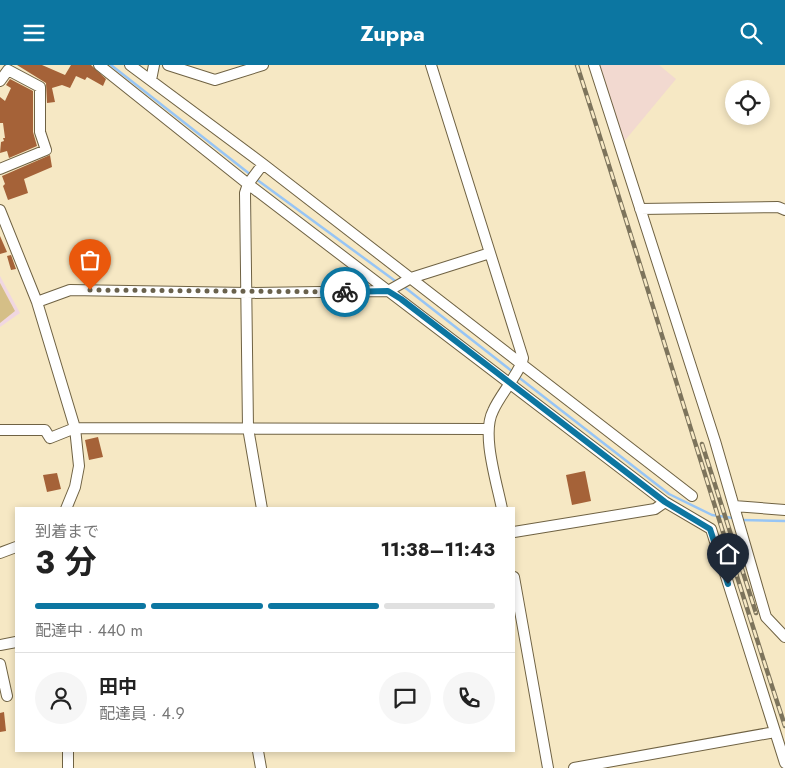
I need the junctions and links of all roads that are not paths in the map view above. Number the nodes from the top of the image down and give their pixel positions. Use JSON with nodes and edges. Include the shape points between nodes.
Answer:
{"nodes":[{"id":1,"x":99,"y":65,"type":"edge"},
{"id":2,"x":130,"y":65,"type":"edge"},
{"id":3,"x":154,"y":65,"type":"edge"},
{"id":4,"x":168,"y":65,"type":"edge"},
{"id":5,"x":263,"y":65,"type":"edge"},
{"id":6,"x":431,"y":65,"type":"edge"},
{"id":7,"x":594,"y":65,"type":"edge"},
{"id":8,"x":4,"y":68,"type":"edge"},
{"id":9,"x":0,"y":81,"type":"edge"},
{"id":10,"x":151,"y":81,"type":"junction"},
{"id":11,"x":263,"y":165,"type":"junction"},
{"id":12,"x":0,"y":169,"type":"edge"},
{"id":13,"x":248,"y":185,"type":"junction"},
{"id":14,"x":640,"y":209,"type":"junction"},
{"id":15,"x":0,"y":210,"type":"edge"},
{"id":16,"x":785,"y":211,"type":"edge"},
{"id":17,"x":490,"y":253,"type":"junction"},
{"id":18,"x":411,"y":278,"type":"junction"},
{"id":19,"x":388,"y":291,"type":"junction"},
{"id":20,"x":247,"y":293,"type":"junction"},
{"id":21,"x":37,"y":302,"type":"junction"},
{"id":22,"x":522,"y":365,"type":"junction"},
{"id":23,"x":508,"y":382,"type":"junction"},
{"id":24,"x":75,"y":428,"type":"junction"},
{"id":25,"x":248,"y":428,"type":"junction"},
{"id":26,"x":488,"y":429,"type":"junction"},
{"id":27,"x":0,"y":430,"type":"edge"},
{"id":28,"x":692,"y":496,"type":"dead end"},
{"id":29,"x":665,"y":502,"type":"junction"},
{"id":30,"x":734,"y":506,"type":"junction"},
{"id":31,"x":67,"y":507,"type":"edge"},
{"id":32,"x":262,"y":507,"type":"edge"},
{"id":33,"x":502,"y":507,"type":"edge"},
{"id":34,"x":785,"y":510,"type":"edge"},
{"id":35,"x":515,"y":532,"type":"edge"},
{"id":36,"x":15,"y":547,"type":"edge"},
{"id":37,"x":0,"y":553,"type":"edge"},
{"id":38,"x":515,"y":583,"type":"edge"},
{"id":39,"x":785,"y":637,"type":"edge"},
{"id":40,"x":15,"y":642,"type":"edge"},
{"id":41,"x":0,"y":645,"type":"edge"},
{"id":42,"x":0,"y":664,"type":"edge"},
{"id":43,"x":8,"y":696,"type":"edge"},
{"id":44,"x":775,"y":732,"type":"junction"},
{"id":45,"x":68,"y":752,"type":"edge"},
{"id":46,"x":258,"y":752,"type":"edge"},
{"id":47,"x":785,"y":763,"type":"edge"},
{"id":48,"x":68,"y":768,"type":"edge"},
{"id":49,"x":261,"y":768,"type":"edge"},
{"id":50,"x":548,"y":768,"type":"edge"},
{"id":51,"x":574,"y":768,"type":"edge"}],
"edges":[{"from":1,"to":13,"type":"street"},
{"from":2,"to":10,"type":"street"},
{"from":3,"to":10,"type":"street"},
{"from":4,"to":5,"type":"street","via":[[215,80]]},
{"from":6,"to":17,"type":"street"},
{"from":7,"to":14,"type":"street"},
{"from":8,"to":9,"type":"street"},
{"from":8,"to":12,"type":"street","via":[[40,87],[40,132],[46,150]]},
{"from":10,"to":11,"type":"street"},
{"from":11,"to":13,"type":"street"},
{"from":11,"to":18,"type":"street"},
{"from":13,"to":19,"type":"street"},
{"from":13,"to":20,"type":"street","via":[[245,193]]},
{"from":14,"to":16,"type":"street","via":[[778,207]]},
{"from":14,"to":30,"type":"street"},
{"from":15,"to":21,"type":"street"},
{"from":17,"to":18,"type":"street"},
{"from":17,"to":22,"type":"street","via":[[523,358]]},
{"from":18,"to":19,"type":"street"},
{"from":18,"to":22,"type":"street"},
{"from":19,"to":20,"type":"street"},
{"from":19,"to":23,"type":"street"},
{"from":20,"to":21,"type":"street","via":[[70,290]]},
{"from":20,"to":25,"type":"street"},
{"from":21,"to":24,"type":"street"},
{"from":22,"to":23,"type":"street"},
{"from":22,"to":28,"type":"street"},
{"from":23,"to":26,"type":"street","via":[[492,412]]},
{"from":23,"to":29,"type":"street"},
{"from":24,"to":25,"type":"street"},
{"from":24,"to":27,"type":"street","via":[[50,438],[45,430]]},
{"from":24,"to":31,"type":"street","via":[[79,466]]},
{"from":25,"to":26,"type":"street","via":[[367,431]]},
{"from":25,"to":32,"type":"street"},
{"from":26,"to":33,"type":"street"},
{"from":29,"to":35,"type":"street","via":[[655,509]]},
{"from":29,"to":44,"type":"street","via":[[710,529]]},
{"from":30,"to":34,"type":"street"},
{"from":30,"to":39,"type":"street","via":[[766,617]]},
{"from":36,"to":37,"type":"street"},
{"from":38,"to":50,"type":"street"},
{"from":40,"to":41,"type":"street"},
{"from":42,"to":43,"type":"street"},
{"from":44,"to":47,"type":"street"},
{"from":44,"to":51,"type":"street"},
{"from":45,"to":48,"type":"street"},
{"from":46,"to":49,"type":"street"}]}
